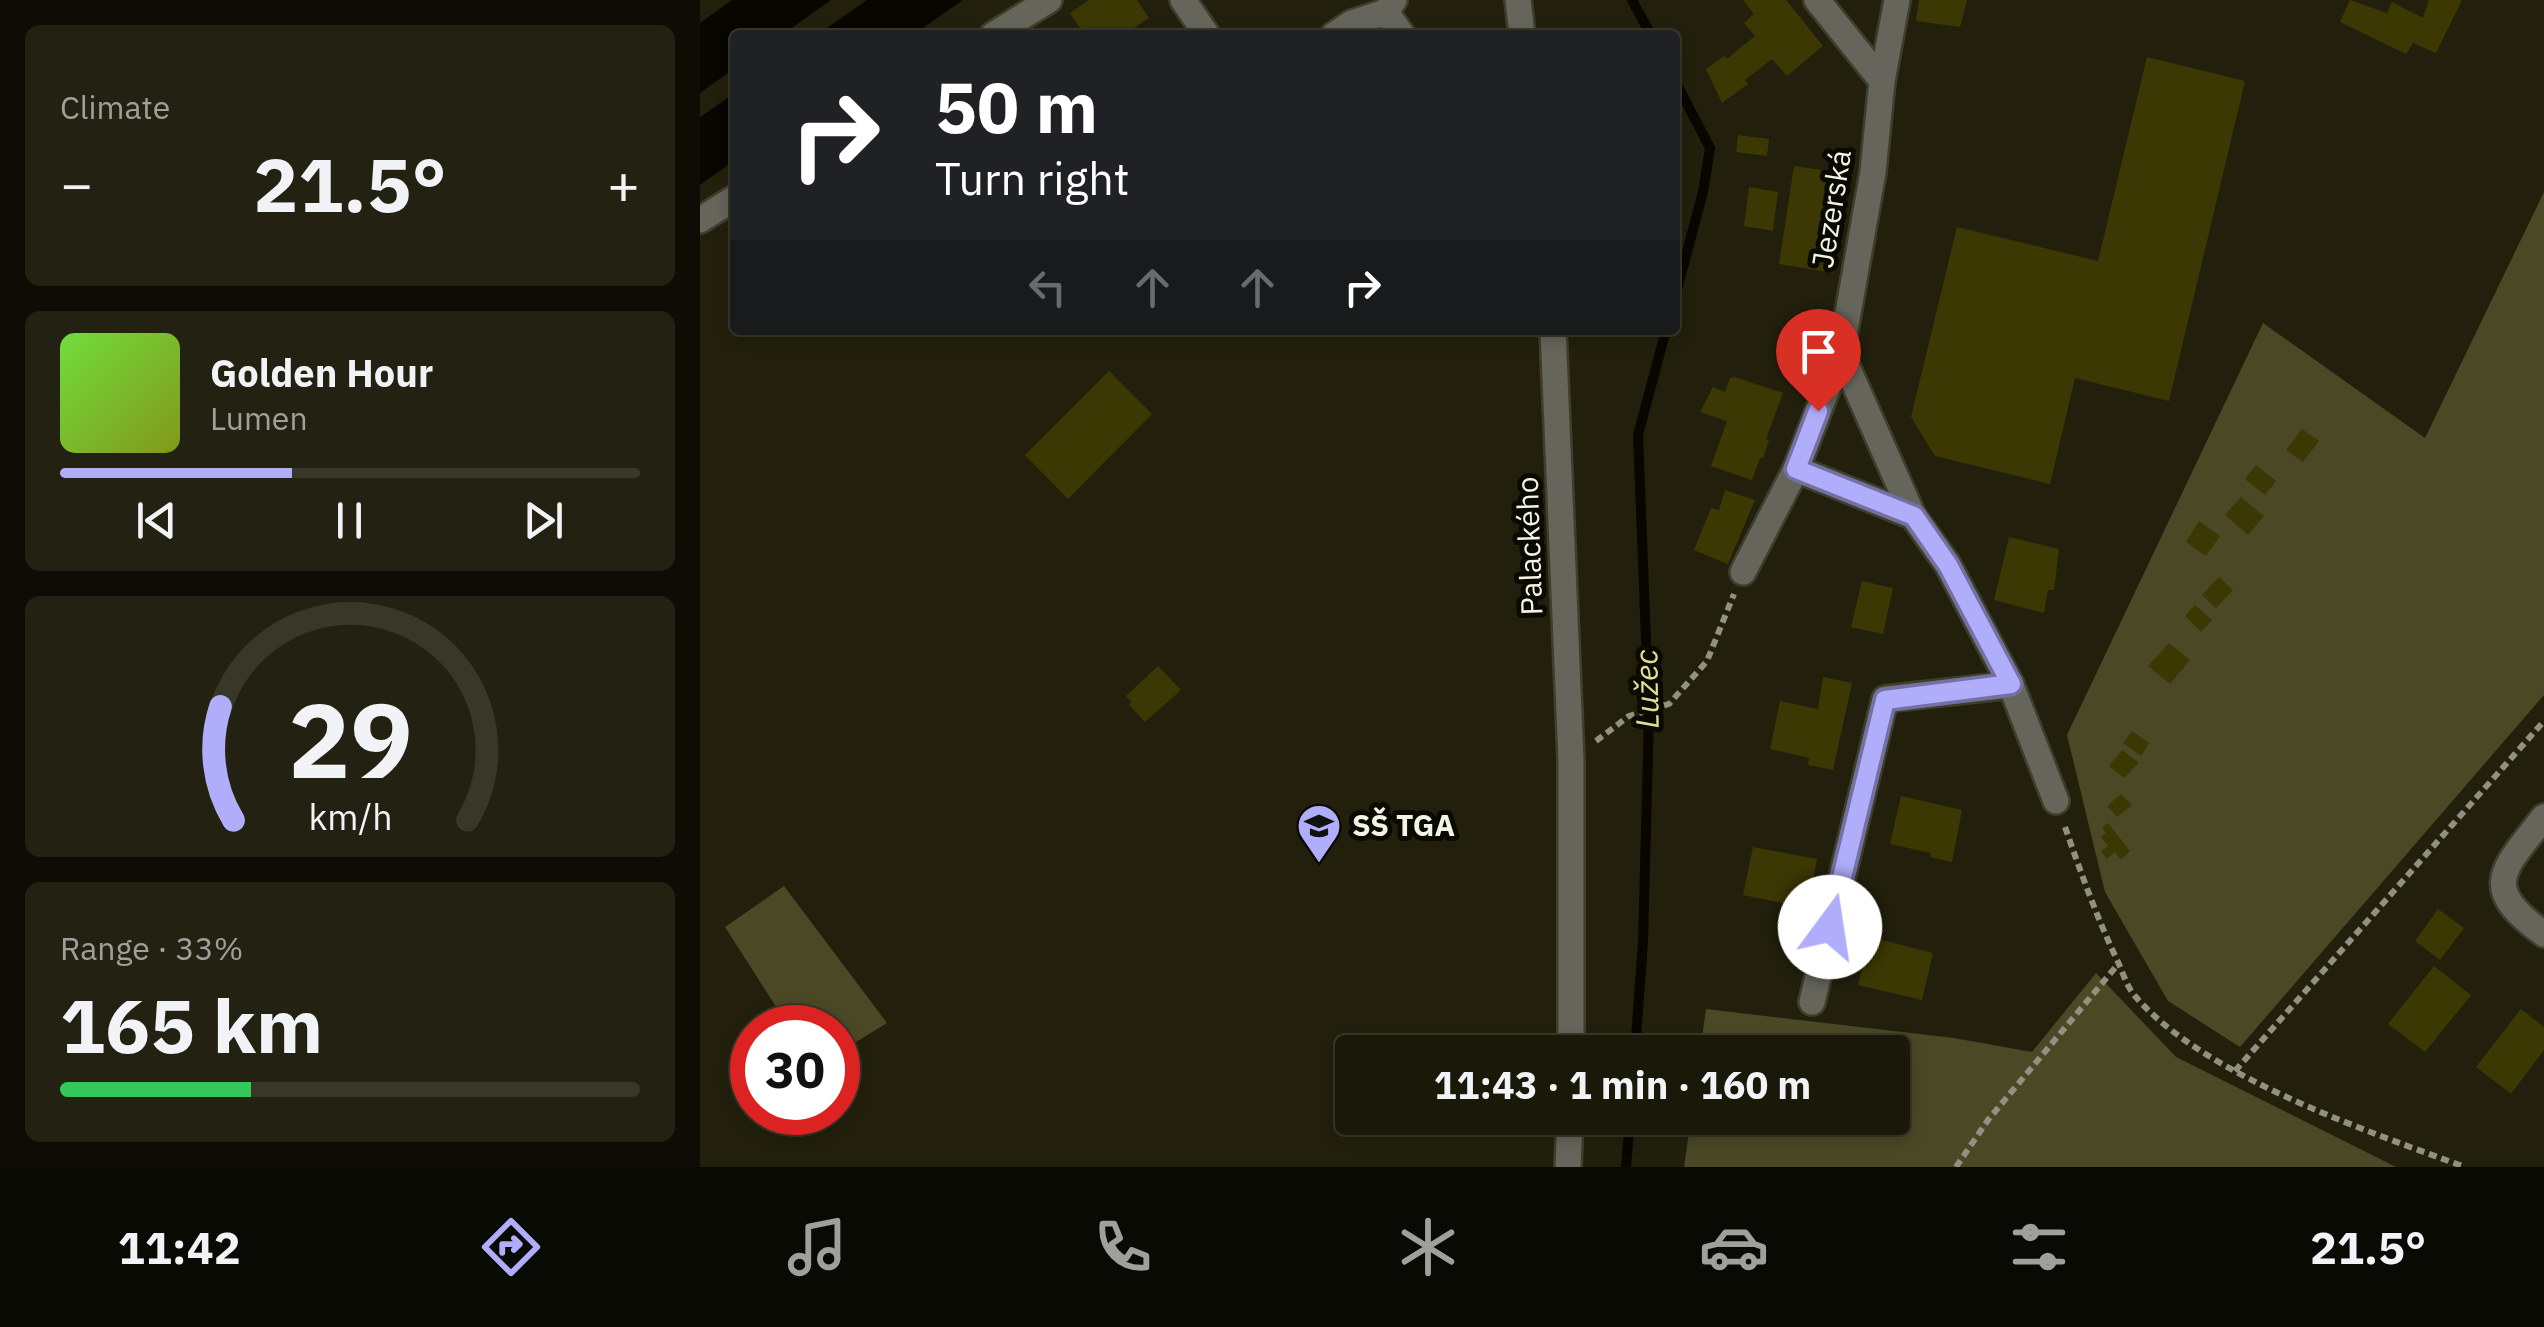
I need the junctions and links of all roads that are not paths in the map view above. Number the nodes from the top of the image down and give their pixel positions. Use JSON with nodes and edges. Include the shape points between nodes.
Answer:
{"nodes":[{"id":1,"x":1049,"y":0,"type":"edge"},
{"id":2,"x":1183,"y":0,"type":"edge"},
{"id":3,"x":1518,"y":0,"type":"edge"},
{"id":4,"x":1817,"y":0,"type":"edge"},
{"id":5,"x":1896,"y":0,"type":"edge"},
{"id":6,"x":1390,"y":6,"type":"edge"},
{"id":7,"x":1001,"y":30,"type":"edge"},
{"id":8,"x":1204,"y":30,"type":"edge"},
{"id":9,"x":1342,"y":30,"type":"edge"},
{"id":10,"x":1400,"y":30,"type":"edge"},
{"id":11,"x":1521,"y":30,"type":"edge"},
{"id":12,"x":1882,"y":80,"type":"junction"},
{"id":13,"x":730,"y":201,"type":"edge"},
{"id":14,"x":700,"y":220,"type":"edge"},
{"id":15,"x":1553,"y":335,"type":"edge"},
{"id":16,"x":1840,"y":353,"type":"junction"},
{"id":17,"x":1796,"y":469,"type":"junction"},
{"id":18,"x":1914,"y":516,"type":"junction"},
{"id":19,"x":1743,"y":572,"type":"road end"},
{"id":20,"x":2011,"y":684,"type":"junction"},
{"id":21,"x":2056,"y":801,"type":"road end"},
{"id":22,"x":2544,"y":817,"type":"edge"},
{"id":23,"x":2544,"y":934,"type":"edge"},
{"id":24,"x":1812,"y":1002,"type":"dead end"},
{"id":25,"x":1571,"y":1035,"type":"edge"},
{"id":26,"x":1569,"y":1135,"type":"edge"},
{"id":27,"x":1568,"y":1167,"type":"edge"}],
"edges":[{"from":1,"to":7,"type":"street"},
{"from":2,"to":8,"type":"street"},
{"from":3,"to":11,"type":"street"},
{"from":4,"to":12,"type":"street"},
{"from":5,"to":12,"type":"street","name":"Jezerská"},
{"from":6,"to":9,"type":"street"},
{"from":6,"to":10,"type":"street"},
{"from":12,"to":16,"type":"street","name":"Jezerská","via":[[1873,172]]},
{"from":13,"to":14,"type":"street"},
{"from":15,"to":25,"type":"street","name":"Palackého","via":[[1572,760]]},
{"from":16,"to":17,"type":"street","name":"Jezerská"},
{"from":16,"to":18,"type":"street"},
{"from":17,"to":18,"type":"street"},
{"from":17,"to":19,"type":"street","name":"Jezerská"},
{"from":18,"to":20,"type":"street"},
{"from":20,"to":21,"type":"street"},
{"from":20,"to":24,"type":"street","via":[[1885,700]]},
{"from":22,"to":23,"type":"street","via":[[2505,867],[2504,892],[2513,912]]},
{"from":26,"to":27,"type":"street"}]}
